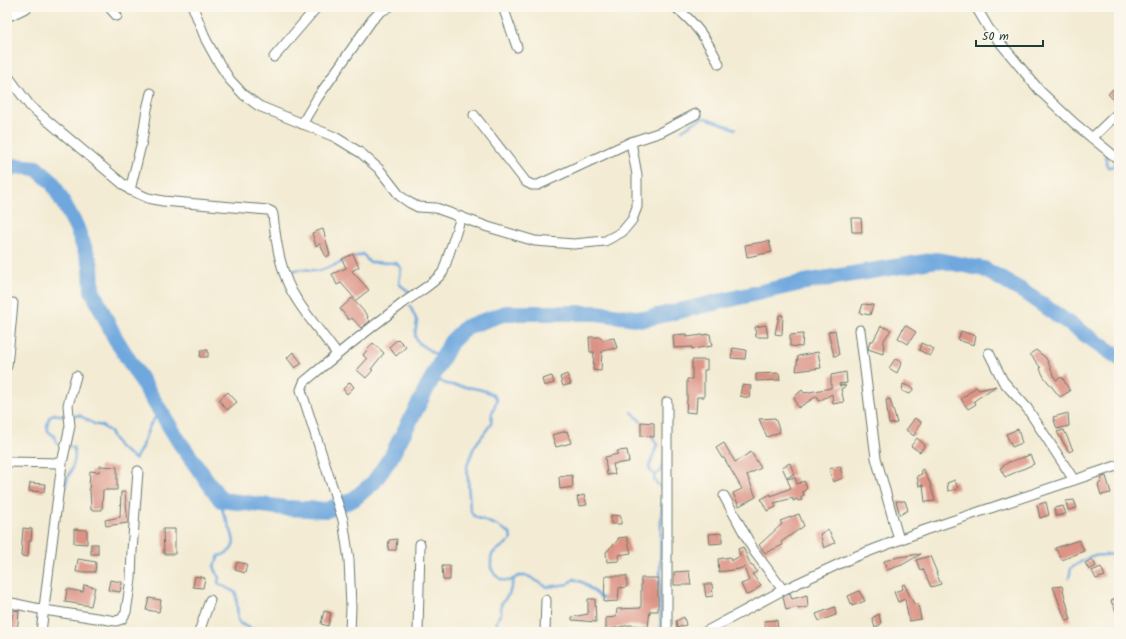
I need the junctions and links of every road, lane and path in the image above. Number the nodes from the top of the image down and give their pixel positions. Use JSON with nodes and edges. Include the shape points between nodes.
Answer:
{"nodes":[{"id":1,"x":28,"y":7,"type":"edge"},
{"id":2,"x":109,"y":7,"type":"edge"},
{"id":3,"x":193,"y":7,"type":"edge"},
{"id":4,"x":317,"y":7,"type":"edge"},
{"id":5,"x":390,"y":7,"type":"edge"},
{"id":6,"x":504,"y":7,"type":"edge"},
{"id":7,"x":675,"y":7,"type":"edge"},
{"id":8,"x":976,"y":7,"type":"edge"},
{"id":9,"x":117,"y":16,"type":"dead end"},
{"id":10,"x":7,"y":17,"type":"edge"},
{"id":11,"x":517,"y":47,"type":"dead end"},
{"id":12,"x":274,"y":58,"type":"dead end"},
{"id":13,"x":718,"y":64,"type":"dead end"},
{"id":14,"x":7,"y":75,"type":"edge"},
{"id":15,"x":151,"y":93,"type":"dead end"},
{"id":16,"x":1119,"y":112,"type":"edge"},
{"id":17,"x":696,"y":114,"type":"dead end"},
{"id":18,"x":474,"y":115,"type":"dead end"},
{"id":19,"x":302,"y":124,"type":"junction"},
{"id":20,"x":1092,"y":138,"type":"junction"},
{"id":21,"x":631,"y":142,"type":"junction"},
{"id":22,"x":1119,"y":160,"type":"edge"},
{"id":23,"x":130,"y":190,"type":"junction"},
{"id":24,"x":461,"y":217,"type":"junction"},
{"id":25,"x":13,"y":303,"type":"dead end"},
{"id":26,"x":860,"y":330,"type":"dead end"},
{"id":27,"x":989,"y":353,"type":"dead end"},
{"id":28,"x":337,"y":354,"type":"junction"},
{"id":29,"x":7,"y":366,"type":"edge"},
{"id":30,"x":76,"y":376,"type":"dead end"},
{"id":31,"x":667,"y":402,"type":"dead end"},
{"id":32,"x":7,"y":462,"type":"edge"},
{"id":33,"x":62,"y":463,"type":"junction"},
{"id":34,"x":1119,"y":465,"type":"edge"},
{"id":35,"x":138,"y":471,"type":"dead end"},
{"id":36,"x":1074,"y":480,"type":"junction"},
{"id":37,"x":724,"y":496,"type":"dead end"},
{"id":38,"x":899,"y":540,"type":"junction"},
{"id":39,"x":420,"y":544,"type":"dead end"},
{"id":40,"x":783,"y":590,"type":"junction"},
{"id":41,"x":210,"y":600,"type":"dead end"},
{"id":42,"x":546,"y":600,"type":"dead end"},
{"id":43,"x":7,"y":602,"type":"edge"},
{"id":44,"x":44,"y":610,"type":"junction"},
{"id":45,"x":41,"y":632,"type":"edge"},
{"id":46,"x":199,"y":632,"type":"edge"},
{"id":47,"x":350,"y":632,"type":"edge"},
{"id":48,"x":418,"y":632,"type":"edge"},
{"id":49,"x":545,"y":632,"type":"edge"},
{"id":50,"x":667,"y":632,"type":"edge"},
{"id":51,"x":705,"y":632,"type":"edge"}],
"edges":[{"from":1,"to":10,"type":"street"},
{"from":2,"to":9,"type":"street"},
{"from":3,"to":19,"type":"street","via":[[206,40],[230,80],[259,106]]},
{"from":4,"to":12,"type":"street"},
{"from":5,"to":19,"type":"street","via":[[372,20],[318,96]]},
{"from":6,"to":11,"type":"street"},
{"from":7,"to":13,"type":"street","via":[[706,41]]},
{"from":8,"to":20,"type":"street","via":[[989,29],[1040,91]]},
{"from":14,"to":23,"type":"street","via":[[30,106]]},
{"from":15,"to":23,"type":"street"},
{"from":16,"to":20,"type":"street"},
{"from":17,"to":21,"type":"street","via":[[660,132]]},
{"from":18,"to":21,"type":"street","via":[[526,182],[532,185],[538,185]]},
{"from":19,"to":24,"type":"street","via":[[334,137],[361,153],[376,166],[394,190],[410,203],[418,207],[436,208]]},
{"from":20,"to":22,"type":"street"},
{"from":21,"to":24,"type":"street","via":[[637,175],[637,207],[632,220],[622,232],[605,241],[574,244],[534,241]]},
{"from":23,"to":28,"type":"street","via":[[163,201],[272,212],[276,243],[289,286],[296,300]]},
{"from":24,"to":28,"type":"street","via":[[443,272],[437,280]]},
{"from":25,"to":29,"type":"street"},
{"from":26,"to":38,"type":"street","via":[[876,458]]},
{"from":27,"to":36,"type":"street","via":[[1003,381],[1027,408]]},
{"from":28,"to":47,"type":"street","via":[[304,382],[301,390],[343,520],[349,560]]},
{"from":30,"to":33,"type":"street","via":[[68,405],[70,426]]},
{"from":31,"to":50,"type":"street"},
{"from":32,"to":33,"type":"street"},
{"from":33,"to":44,"type":"street"},
{"from":34,"to":36,"type":"street"},
{"from":35,"to":44,"type":"street","via":[[131,579],[126,612],[122,619],[116,621]]},
{"from":36,"to":38,"type":"street"},
{"from":37,"to":40,"type":"street","via":[[754,551]]},
{"from":38,"to":40,"type":"street","via":[[854,557]]},
{"from":39,"to":48,"type":"street"},
{"from":40,"to":51,"type":"street"},
{"from":41,"to":46,"type":"street"},
{"from":42,"to":49,"type":"street"},
{"from":43,"to":44,"type":"street"},
{"from":44,"to":45,"type":"street"}]}
